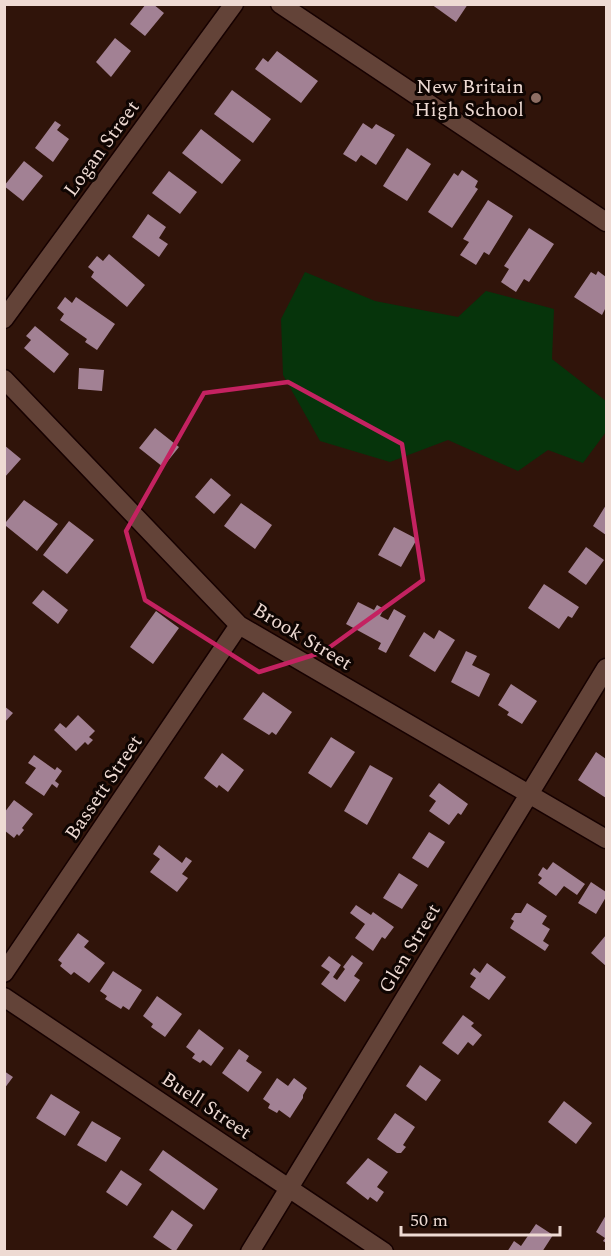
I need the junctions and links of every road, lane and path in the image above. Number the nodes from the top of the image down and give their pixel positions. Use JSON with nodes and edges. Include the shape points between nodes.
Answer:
{"nodes":[{"id":1,"x":234,"y":4,"type":"edge"},
{"id":2,"x":280,"y":4,"type":"edge"},
{"id":3,"x":606,"y":222,"type":"edge"},
{"id":4,"x":4,"y":319,"type":"edge"},
{"id":5,"x":4,"y":379,"type":"edge"},
{"id":6,"x":239,"y":625,"type":"junction"},
{"id":7,"x":606,"y":668,"type":"edge"},
{"id":8,"x":529,"y":794,"type":"junction"},
{"id":9,"x":606,"y":839,"type":"edge"},
{"id":10,"x":4,"y":973,"type":"edge"},
{"id":11,"x":4,"y":998,"type":"edge"},
{"id":12,"x":289,"y":1187,"type":"junction"},
{"id":13,"x":250,"y":1251,"type":"edge"},
{"id":14,"x":384,"y":1251,"type":"edge"}],
"edges":[{"from":1,"to":4,"type":"street","name":"Logan Street"},
{"from":2,"to":3,"type":"street"},
{"from":5,"to":6,"type":"street","name":"Brook Street"},
{"from":6,"to":8,"type":"street","name":"Brook Street"},
{"from":6,"to":10,"type":"street","name":"Bassett Street"},
{"from":7,"to":8,"type":"street","name":"Glen Street"},
{"from":8,"to":9,"type":"street","name":"Brook Street"},
{"from":8,"to":12,"type":"street","name":"Glen Street"},
{"from":11,"to":12,"type":"street","name":"Buell Street"},
{"from":12,"to":13,"type":"street","name":"Glen Street"},
{"from":12,"to":14,"type":"street","name":"Buell Street"}]}
